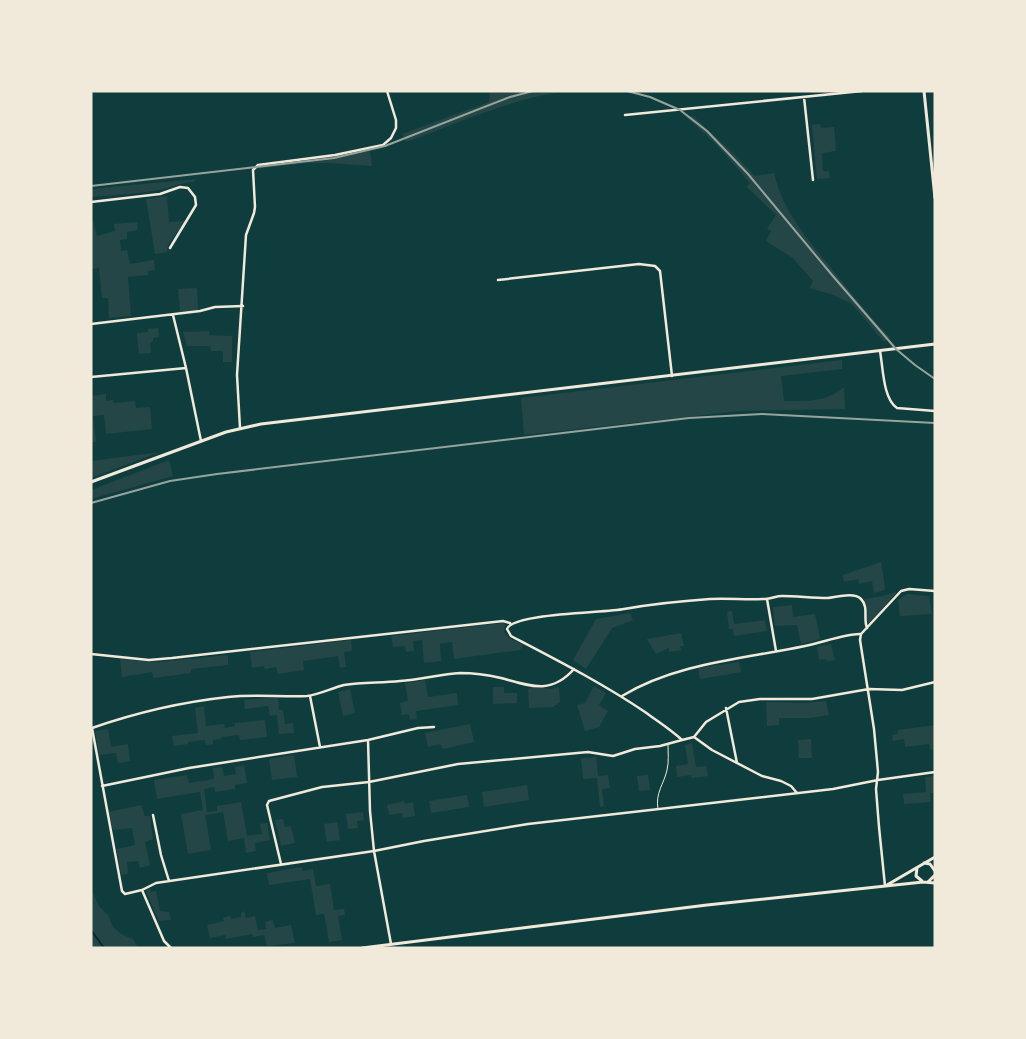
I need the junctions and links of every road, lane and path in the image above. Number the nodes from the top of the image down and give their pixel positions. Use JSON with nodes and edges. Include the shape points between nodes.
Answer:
{"nodes":[{"id":1,"x":387,"y":91,"type":"edge"},
{"id":2,"x":862,"y":91,"type":"edge"},
{"id":3,"x":924,"y":91,"type":"edge"},
{"id":4,"x":804,"y":97,"type":"junction"},
{"id":5,"x":625,"y":116,"type":"dead end"},
{"id":6,"x":812,"y":180,"type":"dead end"},
{"id":7,"x":935,"y":198,"type":"edge"},
{"id":8,"x":91,"y":202,"type":"edge"},
{"id":9,"x":170,"y":248,"type":"dead end"},
{"id":10,"x":498,"y":280,"type":"dead end"},
{"id":11,"x":242,"y":306,"type":"junction"},
{"id":12,"x":172,"y":315,"type":"junction"},
{"id":13,"x":91,"y":324,"type":"edge"},
{"id":14,"x":935,"y":344,"type":"edge"},
{"id":15,"x":880,"y":351,"type":"junction"},
{"id":16,"x":186,"y":368,"type":"junction"},
{"id":17,"x":672,"y":376,"type":"junction"},
{"id":18,"x":91,"y":377,"type":"edge"},
{"id":19,"x":935,"y":411,"type":"edge"},
{"id":20,"x":240,"y":428,"type":"junction"},
{"id":21,"x":201,"y":442,"type":"junction"},
{"id":22,"x":91,"y":482,"type":"edge"},
{"id":23,"x":935,"y":591,"type":"edge"},
{"id":24,"x":767,"y":599,"type":"junction"},
{"id":25,"x":510,"y":624,"type":"junction"},
{"id":26,"x":867,"y":628,"type":"junction"},
{"id":27,"x":861,"y":634,"type":"junction"},
{"id":28,"x":776,"y":652,"type":"junction"},
{"id":29,"x":91,"y":654,"type":"edge"},
{"id":30,"x":574,"y":669,"type":"junction"},
{"id":31,"x":935,"y":682,"type":"edge"},
{"id":32,"x":869,"y":688,"type":"junction"},
{"id":33,"x":310,"y":696,"type":"junction"},
{"id":34,"x":622,"y":697,"type":"junction"},
{"id":35,"x":726,"y":708,"type":"junction"},
{"id":36,"x":91,"y":727,"type":"edge"},
{"id":37,"x":434,"y":727,"type":"dead end"},
{"id":38,"x":694,"y":737,"type":"junction"},
{"id":39,"x":368,"y":740,"type":"junction"},
{"id":40,"x":682,"y":740,"type":"junction"},
{"id":41,"x":668,"y":744,"type":"junction"},
{"id":42,"x":320,"y":747,"type":"junction"},
{"id":43,"x":737,"y":762,"type":"junction"},
{"id":44,"x":935,"y":772,"type":"edge"},
{"id":45,"x":878,"y":780,"type":"junction"},
{"id":46,"x":369,"y":782,"type":"junction"},
{"id":47,"x":102,"y":786,"type":"junction"},
{"id":48,"x":797,"y":793,"type":"junction"},
{"id":49,"x":658,"y":809,"type":"junction"},
{"id":50,"x":153,"y":815,"type":"dead end"},
{"id":51,"x":374,"y":851,"type":"junction"},
{"id":52,"x":935,"y":857,"type":"edge"},
{"id":53,"x":924,"y":863,"type":"junction"},
{"id":54,"x":281,"y":864,"type":"junction"},
{"id":55,"x":917,"y":867,"type":"junction"},
{"id":56,"x":935,"y":869,"type":"edge"},
{"id":57,"x":935,"y":875,"type":"edge"},
{"id":58,"x":169,"y":881,"type":"junction"},
{"id":59,"x":925,"y":882,"type":"junction"},
{"id":60,"x":935,"y":883,"type":"edge"},
{"id":61,"x":885,"y":886,"type":"junction"},
{"id":62,"x":142,"y":890,"type":"junction"},
{"id":63,"x":391,"y":944,"type":"junction"},
{"id":64,"x":171,"y":948,"type":"edge"},
{"id":65,"x":362,"y":948,"type":"edge"}],
"edges":[{"from":1,"to":11,"type":"street","via":[[396,120],[394,133],[379,147],[254,168],[255,207],[246,235]]},
{"from":2,"to":4,"type":"street"},
{"from":3,"to":7,"type":"main road"},
{"from":4,"to":5,"type":"street"},
{"from":4,"to":6,"type":"street"},
{"from":8,"to":9,"type":"street","via":[[188,188],[195,196],[196,205]]},
{"from":10,"to":17,"type":"street","via":[[639,264],[654,266],[660,270]]},
{"from":11,"to":12,"type":"street"},
{"from":11,"to":20,"type":"street","via":[[237,375]]},
{"from":12,"to":13,"type":"street"},
{"from":12,"to":16,"type":"street"},
{"from":14,"to":15,"type":"main road"},
{"from":15,"to":17,"type":"main road"},
{"from":15,"to":19,"type":"street","via":[[892,405]]},
{"from":16,"to":18,"type":"street"},
{"from":16,"to":21,"type":"street"},
{"from":17,"to":20,"type":"main road"},
{"from":20,"to":21,"type":"main road"},
{"from":21,"to":22,"type":"main road"},
{"from":23,"to":26,"type":"street","via":[[901,591]]},
{"from":24,"to":25,"type":"street","via":[[655,604],[607,612],[536,617]]},
{"from":24,"to":26,"type":"street","via":[[780,596],[857,597],[864,604]]},
{"from":24,"to":28,"type":"street"},
{"from":25,"to":29,"type":"street","via":[[503,621],[149,660]]},
{"from":25,"to":30,"type":"street","via":[[507,629],[511,636]]},
{"from":26,"to":27,"type":"street"},
{"from":27,"to":28,"type":"street"},
{"from":27,"to":32,"type":"street"},
{"from":28,"to":34,"type":"street","via":[[697,666],[647,683]]},
{"from":30,"to":33,"type":"street","via":[[557,683],[545,686],[524,686],[484,674],[462,673],[354,684],[326,689]]},
{"from":30,"to":34,"type":"street"},
{"from":31,"to":32,"type":"street","via":[[902,690]]},
{"from":32,"to":35,"type":"street","via":[[812,699],[749,699]]},
{"from":32,"to":45,"type":"street"},
{"from":33,"to":36,"type":"street","via":[[228,697],[135,714]]},
{"from":33,"to":42,"type":"street"},
{"from":34,"to":40,"type":"street"},
{"from":35,"to":38,"type":"street","via":[[706,722]]},
{"from":35,"to":43,"type":"street"},
{"from":36,"to":47,"type":"street"},
{"from":37,"to":39,"type":"street"},
{"from":38,"to":40,"type":"street"},
{"from":38,"to":43,"type":"street"},
{"from":39,"to":42,"type":"street"},
{"from":39,"to":46,"type":"street"},
{"from":40,"to":41,"type":"street"},
{"from":41,"to":46,"type":"street","via":[[613,756],[588,752],[458,764]]},
{"from":41,"to":49,"type":"lane","via":[[667,770],[658,793]]},
{"from":42,"to":47,"type":"street"},
{"from":43,"to":48,"type":"street","via":[[762,776],[791,786]]},
{"from":44,"to":45,"type":"street"},
{"from":45,"to":48,"type":"street"},
{"from":45,"to":61,"type":"street","via":[[878,828]]},
{"from":46,"to":51,"type":"street"},
{"from":46,"to":54,"type":"street","via":[[322,787],[267,802]]},
{"from":47,"to":62,"type":"street","via":[[122,892]]},
{"from":48,"to":49,"type":"street"},
{"from":49,"to":51,"type":"street","via":[[528,824]]},
{"from":50,"to":58,"type":"street"},
{"from":51,"to":54,"type":"street"},
{"from":51,"to":63,"type":"street"},
{"from":52,"to":53,"type":"main road"},
{"from":53,"to":55,"type":"main road"},
{"from":53,"to":56,"type":"main road"},
{"from":54,"to":58,"type":"street"},
{"from":55,"to":59,"type":"main road","via":[[916,876]]},
{"from":55,"to":61,"type":"main road"},
{"from":57,"to":59,"type":"main road"},
{"from":58,"to":62,"type":"street"},
{"from":59,"to":60,"type":"main road"},
{"from":59,"to":61,"type":"main road"},
{"from":61,"to":63,"type":"main road"},
{"from":62,"to":64,"type":"street","via":[[164,941]]},
{"from":63,"to":65,"type":"main road"}]}
